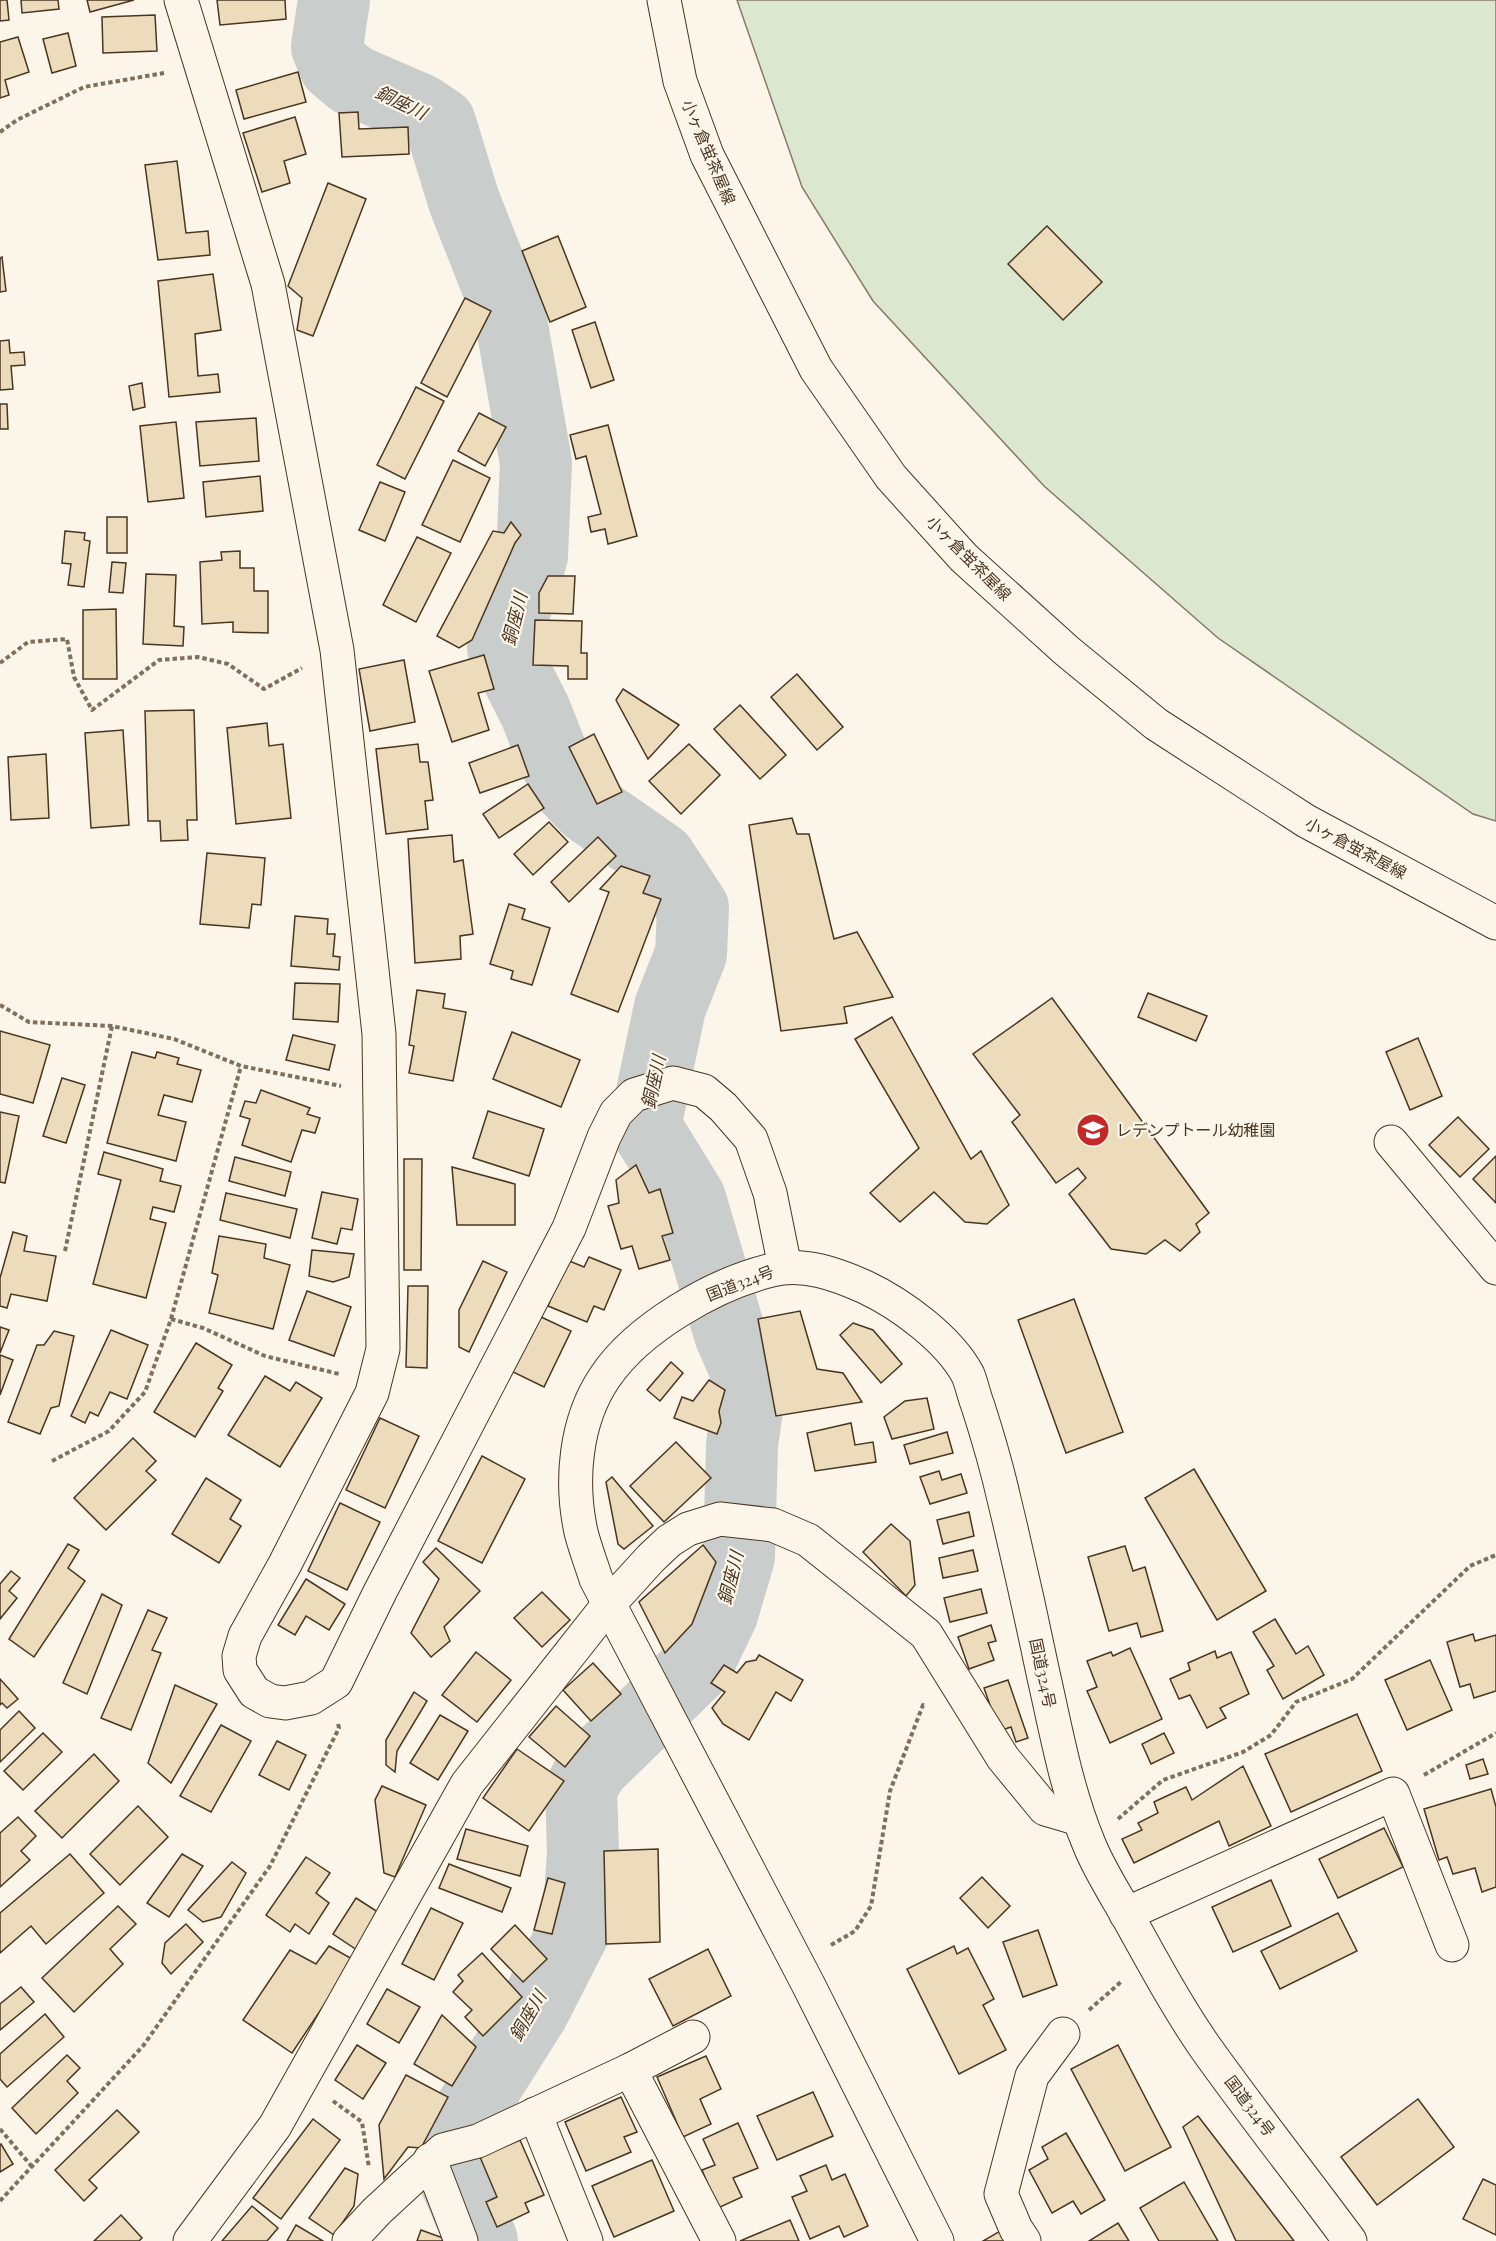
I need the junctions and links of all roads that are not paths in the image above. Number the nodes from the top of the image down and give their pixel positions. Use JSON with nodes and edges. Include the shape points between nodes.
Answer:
{"nodes":[{"id":1,"x":181,"y":0,"type":"edge"},
{"id":2,"x":664,"y":0,"type":"edge"},
{"id":3,"x":1496,"y":923,"type":"edge"},
{"id":4,"x":1392,"y":1142,"type":"dead end"},
{"id":5,"x":785,"y":1267,"type":"junction"},
{"id":6,"x":1496,"y":1268,"type":"edge"},
{"id":7,"x":609,"y":1604,"type":"junction"},
{"id":8,"x":1084,"y":1833,"type":"junction"},
{"id":9,"x":1126,"y":1914,"type":"junction"},
{"id":10,"x":1452,"y":1945,"type":"dead end"},
{"id":11,"x":1063,"y":2034,"type":"road end"},
{"id":12,"x":693,"y":2037,"type":"dead end"},
{"id":13,"x":630,"y":2070,"type":"junction"},
{"id":14,"x":535,"y":2114,"type":"junction"},
{"id":15,"x":437,"y":2155,"type":"junction"},
{"id":16,"x":190,"y":2241,"type":"edge"},
{"id":17,"x":349,"y":2241,"type":"edge"},
{"id":18,"x":461,"y":2241,"type":"edge"},
{"id":19,"x":586,"y":2241,"type":"edge"},
{"id":20,"x":718,"y":2241,"type":"edge"},
{"id":21,"x":937,"y":2241,"type":"edge"},
{"id":22,"x":1024,"y":2241,"type":"edge"},
{"id":23,"x":1350,"y":2241,"type":"edge"}],
"edges":[{"from":1,"to":5,"type":"main road","via":[[268,284],[337,650],[379,1034],[383,1349],[372,1393],[245,1635],[240,1670],[254,1692],[270,1701],[285,1703],[310,1698],[336,1682],[569,1228],[616,1113],[634,1095],[673,1083],[704,1091],[723,1107],[751,1139],[770,1193]]},
{"from":2,"to":3,"type":"main road","name":"小ヶ倉蛍茶屋線","via":[[680,81],[707,155],[816,369],[891,477],[964,558],[1156,724],[1306,821]]},
{"from":4,"to":6,"type":"main road"},
{"from":5,"to":7,"type":"main road","name":"国道324号","via":[[756,1274],[693,1301],[617,1360],[589,1405],[581,1429],[576,1474],[578,1515],[596,1578]]},
{"from":5,"to":8,"type":"main road","name":"国道324号","via":[[822,1271],[883,1296],[911,1314],[938,1339],[967,1375],[994,1456],[1064,1770]]},
{"from":7,"to":8,"type":"main road","via":[[651,1558],[688,1529],[720,1519],[773,1526],[808,1540],[926,1634],[1003,1758],[1045,1809]]},
{"from":7,"to":16,"type":"main road","via":[[467,1784],[275,2126]]},
{"from":7,"to":21,"type":"main road","name":"国道324号"},
{"from":8,"to":9,"type":"main road","name":"国道324号"},
{"from":9,"to":10,"type":"main road","via":[[1393,1794]]},
{"from":9,"to":23,"type":"main road","name":"国道324号","via":[[1203,2044]]},
{"from":11,"to":22,"type":"main road","via":[[1032,2076],[1001,2194]]},
{"from":12,"to":13,"type":"main road"},
{"from":13,"to":14,"type":"main road"},
{"from":13,"to":20,"type":"main road"},
{"from":14,"to":15,"type":"main road"},
{"from":14,"to":19,"type":"main road"},
{"from":15,"to":17,"type":"main road"},
{"from":15,"to":18,"type":"main road"}]}
